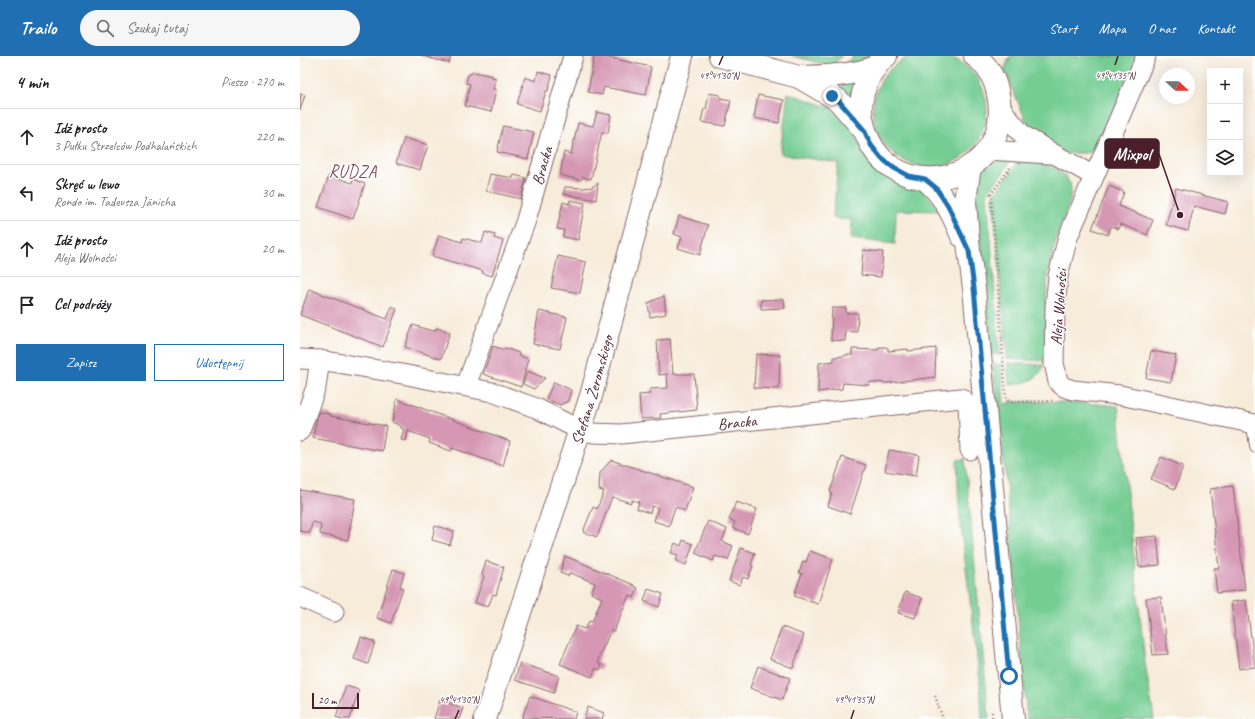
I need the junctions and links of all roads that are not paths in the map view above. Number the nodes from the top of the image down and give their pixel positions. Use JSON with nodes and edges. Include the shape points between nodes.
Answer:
{"nodes":[{"id":1,"x":573,"y":56,"type":"edge"},
{"id":2,"x":682,"y":56,"type":"edge"},
{"id":3,"x":720,"y":56,"type":"edge"},
{"id":4,"x":975,"y":56,"type":"edge"},
{"id":5,"x":998,"y":56,"type":"edge"},
{"id":6,"x":1146,"y":56,"type":"edge"},
{"id":7,"x":882,"y":59,"type":"edge"},
{"id":8,"x":799,"y":77,"type":"junction"},
{"id":9,"x":994,"y":80,"type":"junction"},
{"id":10,"x":1000,"y":106,"type":"junction"},
{"id":11,"x":864,"y":130,"type":"junction"},
{"id":12,"x":987,"y":150,"type":"junction"},
{"id":13,"x":1054,"y":154,"type":"junction"},
{"id":14,"x":970,"y":166,"type":"junction"},
{"id":15,"x":1094,"y":176,"type":"junction"},
{"id":16,"x":925,"y":179,"type":"junction"},
{"id":17,"x":969,"y":251,"type":"junction"},
{"id":18,"x":300,"y":359,"type":"edge"},
{"id":19,"x":320,"y":360,"type":"junction"},
{"id":20,"x":466,"y":386,"type":"junction"},
{"id":21,"x":1253,"y":424,"type":"edge"},
{"id":22,"x":580,"y":430,"type":"junction"},
{"id":23,"x":300,"y":431,"type":"edge"},
{"id":24,"x":1255,"y":448,"type":"edge"},
{"id":25,"x":970,"y":450,"type":"dead end"},
{"id":26,"x":300,"y":597,"type":"edge"},
{"id":27,"x":334,"y":612,"type":"dead end"},
{"id":28,"x":485,"y":719,"type":"edge"},
{"id":29,"x":1013,"y":719,"type":"edge"}],
"edges":[{"from":1,"to":20,"type":"street","name":"Bracka","via":[[531,206]]},
{"from":2,"to":22,"type":"main road","name":"Stefana Żeromskiego"},
{"from":3,"to":8,"type":"main road"},
{"from":4,"to":9,"type":"main road"},
{"from":5,"to":9,"type":"main road"},
{"from":6,"to":15,"type":"street","name":"Aleja Wolności"},
{"from":7,"to":8,"type":"main road","via":[[862,72],[837,76]]},
{"from":7,"to":11,"type":"main road","via":[[867,81],[862,97]]},
{"from":8,"to":11,"type":"main road","via":[[838,100]]},
{"from":9,"to":10,"type":"main road"},
{"from":10,"to":12,"type":"main road","via":[[997,129]]},
{"from":10,"to":13,"type":"street","via":[[1023,135]]},
{"from":11,"to":16,"type":"main road","via":[[881,158],[909,176]]},
{"from":12,"to":13,"type":"street"},
{"from":12,"to":14,"type":"main road"},
{"from":13,"to":15,"type":"street"},
{"from":14,"to":16,"type":"main road","via":[[949,176]]},
{"from":14,"to":17,"type":"main road","via":[[965,201]]},
{"from":15,"to":21,"type":"street","name":"Aleja Wolności","via":[[1068,237],[1058,276],[1054,363],[1058,382],[1073,390],[1120,396]]},
{"from":16,"to":17,"type":"main road","via":[[936,188],[948,206]]},
{"from":17,"to":29,"type":"main road"},
{"from":18,"to":19,"type":"street","name":"Bracka"},
{"from":19,"to":20,"type":"street","name":"Bracka"},
{"from":19,"to":23,"type":"street","via":[[316,387]]},
{"from":20,"to":22,"type":"street","name":"Bracka","via":[[503,395]]},
{"from":21,"to":24,"type":"lane"},
{"from":22,"to":25,"type":"street","name":"Bracka","via":[[594,434],[621,434],[961,398],[968,404]]},
{"from":22,"to":28,"type":"main road","name":"Stefana Żeromskiego"},
{"from":26,"to":27,"type":"street"}]}
